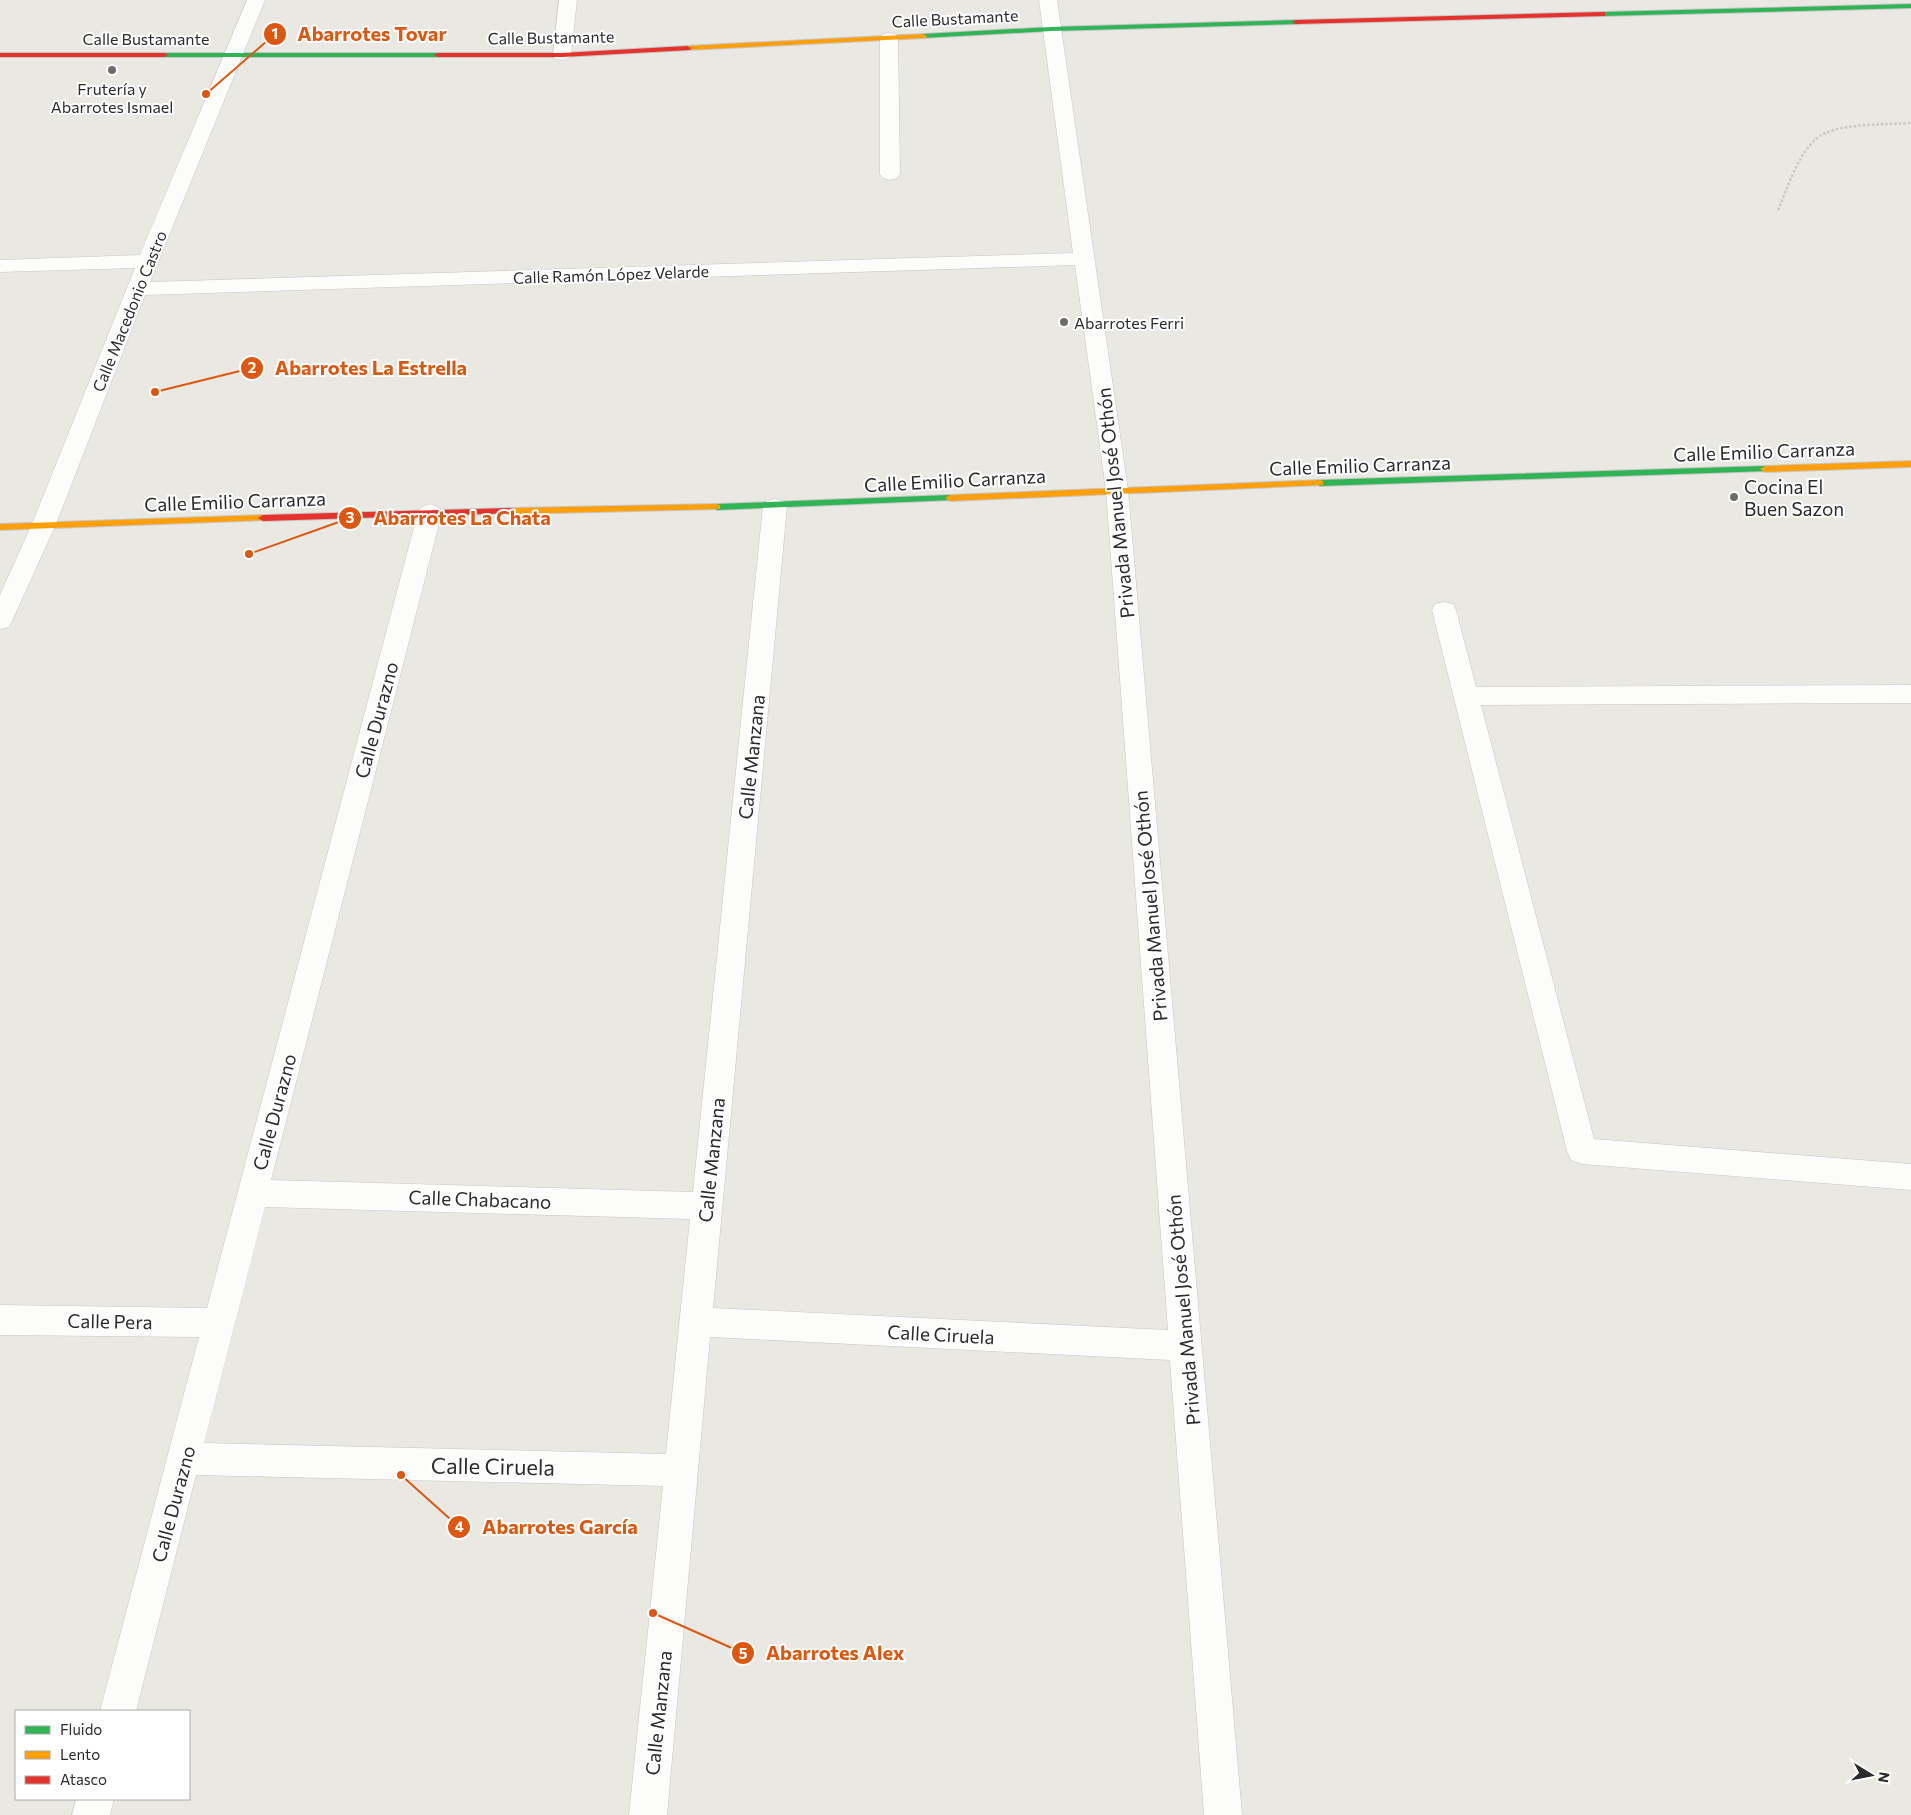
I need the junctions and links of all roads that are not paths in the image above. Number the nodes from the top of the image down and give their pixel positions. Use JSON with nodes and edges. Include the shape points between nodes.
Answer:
{"nodes":[{"id":1,"x":256,"y":0,"type":"edge"},
{"id":2,"x":568,"y":0,"type":"edge"},
{"id":3,"x":1048,"y":0,"type":"edge"},
{"id":4,"x":1911,"y":6,"type":"edge"},
{"id":5,"x":1051,"y":29,"type":"junction"},
{"id":6,"x":889,"y":38,"type":"junction"},
{"id":7,"x":232,"y":54,"type":"junction"},
{"id":8,"x":0,"y":55,"type":"edge"},
{"id":9,"x":562,"y":55,"type":"junction"},
{"id":10,"x":890,"y":174,"type":"dead end"},
{"id":11,"x":1085,"y":259,"type":"junction"},
{"id":12,"x":148,"y":261,"type":"junction"},
{"id":13,"x":0,"y":266,"type":"edge"},
{"id":14,"x":137,"y":289,"type":"junction"},
{"id":15,"x":1911,"y":464,"type":"edge"},
{"id":16,"x":1117,"y":490,"type":"junction"},
{"id":17,"x":775,"y":506,"type":"junction"},
{"id":18,"x":430,"y":512,"type":"junction"},
{"id":19,"x":44,"y":524,"type":"junction"},
{"id":20,"x":0,"y":527,"type":"edge"},
{"id":21,"x":1444,"y":610,"type":"dead end"},
{"id":22,"x":0,"y":620,"type":"edge"},
{"id":23,"x":1911,"y":694,"type":"edge"},
{"id":24,"x":1466,"y":696,"type":"junction"},
{"id":25,"x":1911,"y":1176,"type":"edge"},
{"id":26,"x":253,"y":1193,"type":"junction"},
{"id":27,"x":707,"y":1206,"type":"junction"},
{"id":28,"x":0,"y":1320,"type":"edge"},
{"id":29,"x":696,"y":1322,"type":"junction"},
{"id":30,"x":220,"y":1323,"type":"junction"},
{"id":31,"x":1186,"y":1346,"type":"junction"},
{"id":32,"x":184,"y":1459,"type":"junction"},
{"id":33,"x":681,"y":1470,"type":"junction"},
{"id":34,"x":118,"y":1710,"type":"edge"},
{"id":35,"x":96,"y":1800,"type":"edge"},
{"id":36,"x":91,"y":1815,"type":"edge"},
{"id":37,"x":648,"y":1815,"type":"edge"},
{"id":38,"x":1223,"y":1815,"type":"edge"}],
"edges":[{"from":1,"to":7,"type":"street","name":"Calle Macedonio Castro"},
{"from":2,"to":9,"type":"street"},
{"from":3,"to":5,"type":"street","name":"Privada Manuel José Othón"},
{"from":4,"to":5,"type":"street","name":"Calle Bustamante"},
{"from":5,"to":6,"type":"street","name":"Calle Bustamante"},
{"from":5,"to":11,"type":"street","name":"Privada Manuel José Othón"},
{"from":6,"to":9,"type":"street","name":"Calle Bustamante"},
{"from":6,"to":10,"type":"street"},
{"from":7,"to":8,"type":"street","name":"Calle Bustamante"},
{"from":7,"to":9,"type":"street","name":"Calle Bustamante"},
{"from":7,"to":12,"type":"street","name":"Calle Macedonio Castro"},
{"from":11,"to":14,"type":"street","name":"Calle Ramón López Velarde"},
{"from":11,"to":16,"type":"street","name":"Privada Manuel José Othón"},
{"from":12,"to":13,"type":"street"},
{"from":12,"to":14,"type":"street","name":"Calle Macedonio Castro"},
{"from":14,"to":19,"type":"street","name":"Calle Macedonio Castro"},
{"from":15,"to":16,"type":"street","name":"Calle Emilio Carranza"},
{"from":16,"to":17,"type":"street","name":"Calle Emilio Carranza"},
{"from":16,"to":31,"type":"street","name":"Privada Manuel José Othón"},
{"from":17,"to":18,"type":"street","name":"Calle Emilio Carranza"},
{"from":17,"to":27,"type":"street","name":"Calle Manzana"},
{"from":18,"to":19,"type":"street","name":"Calle Emilio Carranza"},
{"from":18,"to":26,"type":"street","name":"Calle Durazno"},
{"from":19,"to":20,"type":"street","name":"Calle Emilio Carranza"},
{"from":19,"to":22,"type":"street","name":"Calle Macedonio Castro"},
{"from":21,"to":24,"type":"street"},
{"from":23,"to":24,"type":"street"},
{"from":24,"to":25,"type":"street","via":[[1582,1151]]},
{"from":26,"to":27,"type":"street","name":"Calle Chabacano"},
{"from":26,"to":30,"type":"street","name":"Calle Durazno"},
{"from":27,"to":29,"type":"street","name":"Calle Manzana"},
{"from":28,"to":30,"type":"street","name":"Calle Pera"},
{"from":29,"to":31,"type":"street","name":"Calle Ciruela"},
{"from":29,"to":33,"type":"street","name":"Calle Manzana"},
{"from":30,"to":32,"type":"street","name":"Calle Durazno"},
{"from":31,"to":38,"type":"street","name":"Privada Manuel José Othón"},
{"from":32,"to":33,"type":"street","name":"Calle Ciruela"},
{"from":32,"to":34,"type":"street","name":"Calle Durazno"},
{"from":33,"to":37,"type":"street","name":"Calle Manzana"},
{"from":35,"to":36,"type":"street"}]}
